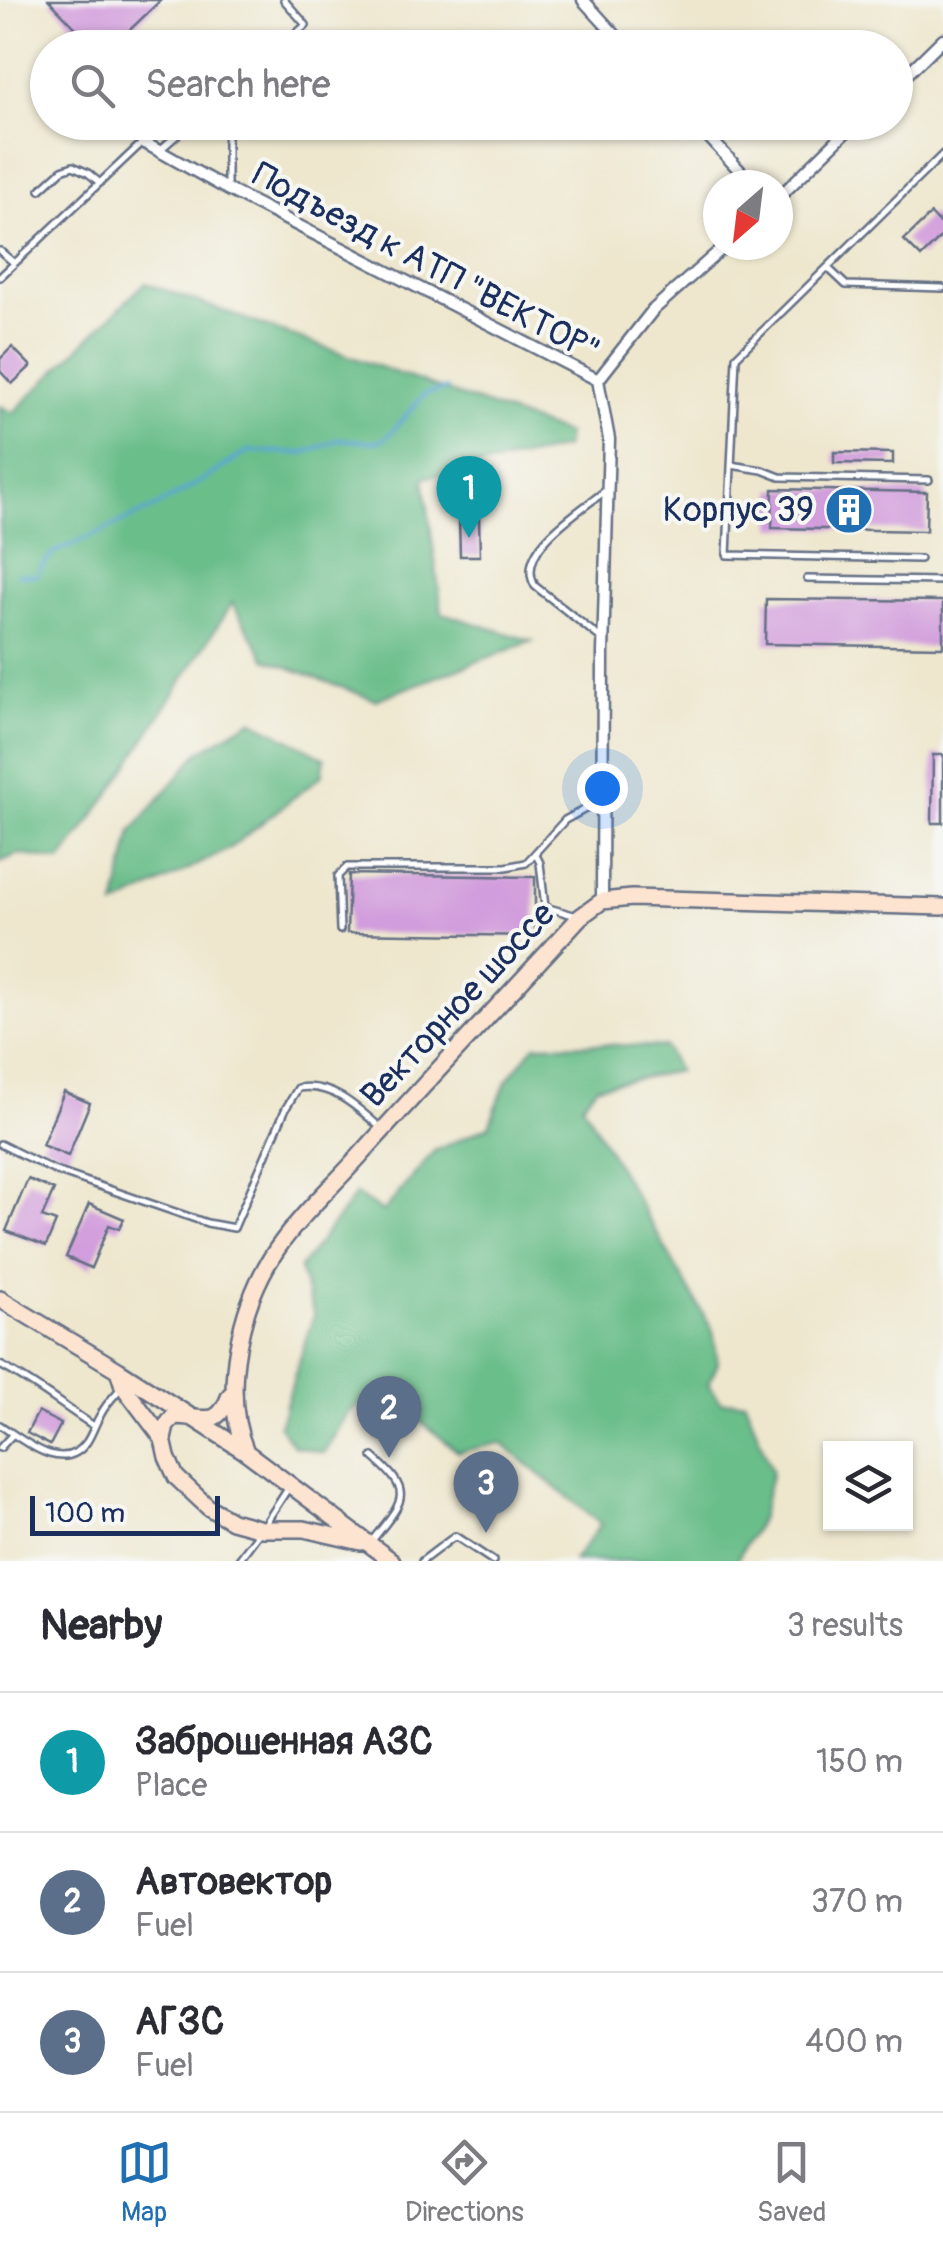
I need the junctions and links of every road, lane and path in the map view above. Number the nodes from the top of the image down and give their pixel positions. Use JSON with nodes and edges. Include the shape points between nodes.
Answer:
{"nodes":[{"id":1,"x":284,"y":0,"type":"edge"},
{"id":2,"x":583,"y":0,"type":"edge"},
{"id":3,"x":300,"y":30,"type":"edge"},
{"id":4,"x":610,"y":30,"type":"edge"},
{"id":5,"x":943,"y":39,"type":"edge"},
{"id":6,"x":913,"y":68,"type":"edge"},
{"id":7,"x":171,"y":140,"type":"edge"},
{"id":8,"x":228,"y":140,"type":"edge"},
{"id":9,"x":712,"y":140,"type":"edge"},
{"id":10,"x":838,"y":140,"type":"edge"},
{"id":11,"x":143,"y":142,"type":"joint"},
{"id":12,"x":160,"y":150,"type":"junction"},
{"id":13,"x":943,"y":154,"type":"edge"},
{"id":14,"x":739,"y":170,"type":"edge"},
{"id":15,"x":100,"y":182,"type":"junction"},
{"id":16,"x":793,"y":183,"type":"edge"},
{"id":17,"x":227,"y":188,"type":"junction"},
{"id":18,"x":40,"y":190,"type":"dead end"},
{"id":19,"x":0,"y":251,"type":"edge"},
{"id":20,"x":709,"y":260,"type":"edge"},
{"id":21,"x":14,"y":263,"type":"junction"},
{"id":22,"x":827,"y":267,"type":"junction"},
{"id":23,"x":0,"y":277,"type":"edge"},
{"id":24,"x":943,"y":288,"type":"edge"},
{"id":25,"x":598,"y":380,"type":"junction"},
{"id":26,"x":731,"y":466,"type":"junction"},
{"id":27,"x":929,"y":480,"type":"dead end"},
{"id":28,"x":607,"y":490,"type":"junction"},
{"id":29,"x":920,"y":560,"type":"dead end"},
{"id":30,"x":808,"y":579,"type":"dead end"},
{"id":31,"x":943,"y":581,"type":"edge"},
{"id":32,"x":604,"y":640,"type":"junction"},
{"id":33,"x":602,"y":800,"type":"junction"},
{"id":34,"x":535,"y":853,"type":"junction"},
{"id":35,"x":602,"y":901,"type":"junction"},
{"id":36,"x":943,"y":907,"type":"edge"},
{"id":37,"x":580,"y":917,"type":"junction"},
{"id":38,"x":340,"y":930,"type":"dead end"},
{"id":39,"x":383,"y":1130,"type":"junction"},
{"id":40,"x":0,"y":1144,"type":"edge"},
{"id":41,"x":0,"y":1299,"type":"edge"},
{"id":42,"x":0,"y":1365,"type":"edge"},
{"id":43,"x":120,"y":1378,"type":"junction"},
{"id":44,"x":232,"y":1389,"type":"junction"},
{"id":45,"x":191,"y":1416,"type":"junction"},
{"id":46,"x":0,"y":1426,"type":"edge"},
{"id":47,"x":94,"y":1426,"type":"junction"},
{"id":48,"x":13,"y":1434,"type":"junction"},
{"id":49,"x":164,"y":1439,"type":"junction"},
{"id":50,"x":0,"y":1448,"type":"edge"},
{"id":51,"x":246,"y":1452,"type":"junction"},
{"id":52,"x":373,"y":1457,"type":"dead end"},
{"id":53,"x":291,"y":1484,"type":"junction"},
{"id":54,"x":307,"y":1496,"type":"junction"},
{"id":55,"x":262,"y":1529,"type":"junction"},
{"id":56,"x":304,"y":1529,"type":"junction"},
{"id":57,"x":370,"y":1544,"type":"junction"},
{"id":58,"x":238,"y":1561,"type":"edge"},
{"id":59,"x":392,"y":1561,"type":"edge"},
{"id":60,"x":422,"y":1561,"type":"edge"},
{"id":61,"x":493,"y":1561,"type":"edge"}],
"edges":[{"from":1,"to":3,"type":"lane","via":[[306,25]]},
{"from":2,"to":4,"type":"street"},
{"from":5,"to":6,"type":"street"},
{"from":7,"to":12,"type":"lane"},
{"from":8,"to":17,"type":"lane"},
{"from":9,"to":14,"type":"street"},
{"from":10,"to":16,"type":"street"},
{"from":11,"to":12,"type":"street","name":"Подъезд к АТП \"ВЕКТОР\""},
{"from":11,"to":15,"type":"lane"},
{"from":12,"to":17,"type":"street","name":"Подъезд к АТП \"ВЕКТОР\""},
{"from":13,"to":22,"type":"lane"},
{"from":15,"to":18,"type":"lane","via":[[73,166]]},
{"from":15,"to":21,"type":"lane"},
{"from":17,"to":25,"type":"street","name":"Подъезд к АТП \"ВЕКТОР\""},
{"from":19,"to":21,"type":"lane"},
{"from":20,"to":25,"type":"street","via":[[654,310]]},
{"from":21,"to":23,"type":"lane"},
{"from":22,"to":24,"type":"lane","via":[[846,285]]},
{"from":22,"to":26,"type":"lane","via":[[736,357]]},
{"from":25,"to":28,"type":"street","name":"Подъезд к АТП \"ВЕКТОР\"","via":[[609,440]]},
{"from":26,"to":27,"type":"lane","via":[[780,477]]},
{"from":26,"to":29,"type":"lane","via":[[727,555]]},
{"from":28,"to":32,"type":"street","name":"Подъезд к АТП \"ВЕКТОР\""},
{"from":28,"to":32,"type":"lane","via":[[542,543],[530,570],[535,586]]},
{"from":30,"to":31,"type":"lane"},
{"from":32,"to":33,"type":"street","name":"Подъезд к АТП \"ВЕКТОР\""},
{"from":33,"to":34,"type":"lane","via":[[565,820]]},
{"from":33,"to":35,"type":"street","name":"Подъезд к АТП \"ВЕКТОР\""},
{"from":34,"to":37,"type":"lane","via":[[545,908]]},
{"from":34,"to":38,"type":"lane","via":[[506,867],[347,867],[338,876]]},
{"from":35,"to":36,"type":"main road","name":"Векторное шоссе"},
{"from":35,"to":37,"type":"main road","name":"Векторное шоссе"},
{"from":37,"to":39,"type":"main road","name":"Векторное шоссе"},
{"from":39,"to":40,"type":"lane","via":[[334,1092],[298,1088],[234,1228],[53,1170]]},
{"from":39,"to":44,"type":"main road","name":"Векторное шоссе","via":[[277,1250],[248,1314]]},
{"from":41,"to":43,"type":"main road"},
{"from":42,"to":47,"type":"lane"},
{"from":43,"to":45,"type":"main road"},
{"from":43,"to":47,"type":"lane"},
{"from":43,"to":49,"type":"main road"},
{"from":44,"to":45,"type":"main road","via":[[223,1413]]},
{"from":44,"to":51,"type":"main road","name":"Векторное шоссе"},
{"from":45,"to":49,"type":"main road","via":[[174,1416]]},
{"from":45,"to":51,"type":"main road"},
{"from":46,"to":48,"type":"lane"},
{"from":47,"to":48,"type":"lane","via":[[85,1445],[58,1456]]},
{"from":48,"to":50,"type":"lane"},
{"from":49,"to":55,"type":"main road","via":[[176,1477],[200,1501],[232,1521]]},
{"from":51,"to":53,"type":"main road"},
{"from":52,"to":57,"type":"lane","via":[[400,1484],[401,1497]]},
{"from":53,"to":54,"type":"main road"},
{"from":53,"to":55,"type":"lane"},
{"from":54,"to":56,"type":"main road","via":[[312,1515]]},
{"from":54,"to":57,"type":"main road"},
{"from":55,"to":56,"type":"main road"},
{"from":55,"to":58,"type":"lane"},
{"from":56,"to":57,"type":"main road"},
{"from":57,"to":59,"type":"main road"},
{"from":60,"to":61,"type":"lane","via":[[455,1536]]}]}
